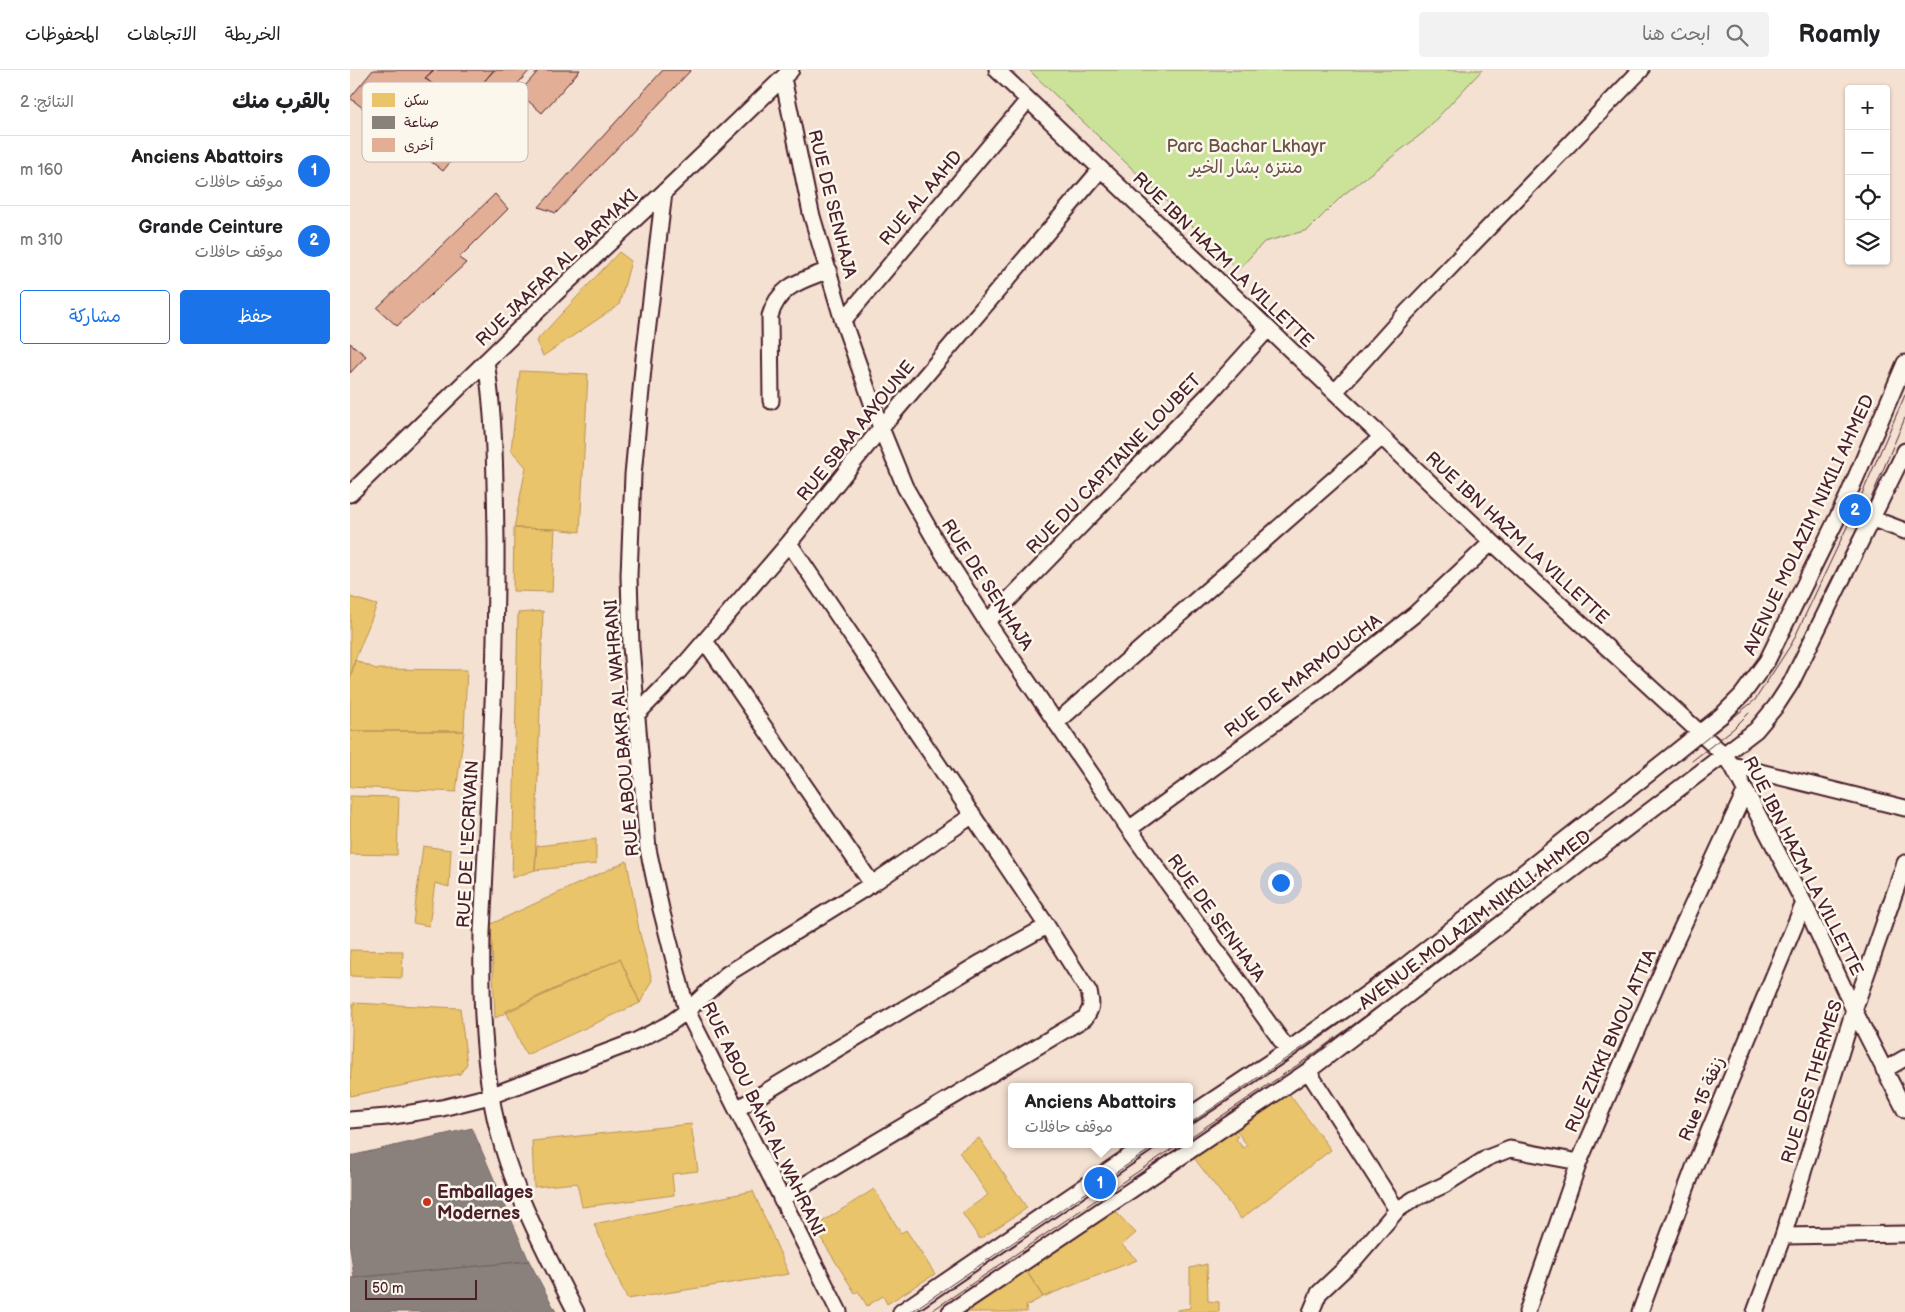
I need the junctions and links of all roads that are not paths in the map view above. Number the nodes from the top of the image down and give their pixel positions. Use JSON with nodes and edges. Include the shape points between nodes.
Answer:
{"nodes":[{"id":1,"x":997,"y":70,"type":"edge"},
{"id":2,"x":1641,"y":70,"type":"edge"},
{"id":3,"x":787,"y":74,"type":"edge"},
{"id":4,"x":1028,"y":100,"type":"junction"},
{"id":5,"x":1101,"y":169,"type":"junction"},
{"id":6,"x":664,"y":192,"type":"junction"},
{"id":7,"x":829,"y":270,"type":"junction"},
{"id":8,"x":843,"y":321,"type":"junction"},
{"id":9,"x":1267,"y":330,"type":"junction"},
{"id":10,"x":486,"y":361,"type":"junction"},
{"id":11,"x":1905,"y":363,"type":"edge"},
{"id":12,"x":1335,"y":392,"type":"junction"},
{"id":13,"x":771,"y":401,"type":"dead end"},
{"id":14,"x":881,"y":428,"type":"junction"},
{"id":15,"x":1382,"y":437,"type":"junction"},
{"id":16,"x":1905,"y":451,"type":"edge"},
{"id":17,"x":350,"y":494,"type":"edge"},
{"id":18,"x":1872,"y":519,"type":"junction"},
{"id":19,"x":1905,"y":531,"type":"edge"},
{"id":20,"x":1492,"y":542,"type":"junction"},
{"id":21,"x":789,"y":543,"type":"junction"},
{"id":22,"x":987,"y":622,"type":"junction"},
{"id":23,"x":705,"y":641,"type":"junction"},
{"id":24,"x":637,"y":714,"type":"junction"},
{"id":25,"x":1056,"y":723,"type":"junction"},
{"id":26,"x":1700,"y":732,"type":"junction"},
{"id":27,"x":1728,"y":759,"type":"junction"},
{"id":28,"x":1746,"y":792,"type":"junction"},
{"id":29,"x":1905,"y":808,"type":"edge"},
{"id":30,"x":973,"y":815,"type":"junction"},
{"id":31,"x":1129,"y":829,"type":"junction"},
{"id":32,"x":1905,"y":863,"type":"edge"},
{"id":33,"x":872,"y":884,"type":"junction"},
{"id":34,"x":1804,"y":903,"type":"junction"},
{"id":35,"x":1047,"y":926,"type":"junction"},
{"id":36,"x":1854,"y":1010,"type":"junction"},
{"id":37,"x":687,"y":1011,"type":"junction"},
{"id":38,"x":1288,"y":1050,"type":"junction"},
{"id":39,"x":1905,"y":1058,"type":"edge"},
{"id":40,"x":1884,"y":1070,"type":"junction"},
{"id":41,"x":1308,"y":1071,"type":"junction"},
{"id":42,"x":490,"y":1096,"type":"junction"},
{"id":43,"x":737,"y":1109,"type":"junction"},
{"id":44,"x":1905,"y":1110,"type":"edge"},
{"id":45,"x":1193,"y":1113,"type":"edge"},
{"id":46,"x":350,"y":1120,"type":"edge"},
{"id":47,"x":1141,"y":1148,"type":"edge"},
{"id":48,"x":1578,"y":1162,"type":"junction"},
{"id":49,"x":781,"y":1200,"type":"junction"},
{"id":50,"x":1397,"y":1210,"type":"junction"},
{"id":51,"x":1905,"y":1234,"type":"edge"},
{"id":52,"x":1784,"y":1236,"type":"junction"},
{"id":53,"x":576,"y":1312,"type":"edge"},
{"id":54,"x":839,"y":1312,"type":"edge"},
{"id":55,"x":901,"y":1312,"type":"edge"},
{"id":56,"x":950,"y":1312,"type":"edge"},
{"id":57,"x":1311,"y":1312,"type":"edge"},
{"id":58,"x":1527,"y":1312,"type":"edge"},
{"id":59,"x":1640,"y":1312,"type":"edge"},
{"id":60,"x":1755,"y":1312,"type":"edge"}],
"edges":[{"from":1,"to":4,"type":"street","name":"RUE IBN HAZM LA VILLETTE"},
{"from":2,"to":12,"type":"street","via":[[1414,305]]},
{"from":3,"to":6,"type":"street","name":"RUE JAAFAR AL BARMAKI"},
{"from":3,"to":7,"type":"street","name":"RUE DE SENHAJA","via":[[811,212]]},
{"from":4,"to":5,"type":"street","name":"RUE IBN HAZM LA VILLETTE"},
{"from":4,"to":8,"type":"street","name":"RUE AL AAHD"},
{"from":5,"to":9,"type":"street","name":"RUE IBN HAZM LA VILLETTE"},
{"from":5,"to":14,"type":"street","name":"RUE SBAA AAYOUNE"},
{"from":6,"to":10,"type":"street","name":"RUE JAAFAR AL BARMAKI"},
{"from":6,"to":24,"type":"street","name":"RUE ABOU BAKR AL WAHRANI","via":[[633,475],[629,575]]},
{"from":7,"to":8,"type":"street","name":"RUE DE SENHAJA"},
{"from":7,"to":13,"type":"street","via":[[786,288],[772,309]]},
{"from":8,"to":14,"type":"street","name":"RUE DE SENHAJA"},
{"from":9,"to":12,"type":"street","name":"RUE IBN HAZM LA VILLETTE"},
{"from":9,"to":22,"type":"street","name":"RUE DU CAPITAINE LOUBET"},
{"from":10,"to":17,"type":"street","name":"RUE JAAFAR AL BARMAKI"},
{"from":10,"to":42,"type":"street","name":"RUE DE L'ECRIVAIN","via":[[492,397],[495,454],[496,605],[481,975]]},
{"from":11,"to":26,"type":"street","name":"AVENUE MOLAZIM NIKILI AHMED","via":[[1847,498],[1766,661],[1742,695]]},
{"from":12,"to":15,"type":"street","name":"RUE IBN HAZM LA VILLETTE"},
{"from":14,"to":21,"type":"street","name":"RUE SBAA AAYOUNE"},
{"from":14,"to":22,"type":"street","name":"RUE DE SENHAJA","via":[[905,487]]},
{"from":15,"to":20,"type":"street","name":"RUE IBN HAZM LA VILLETTE"},
{"from":15,"to":25,"type":"street"},
{"from":16,"to":18,"type":"street","name":"AVENUE MOLAZIM NIKILI AHMED"},
{"from":18,"to":19,"type":"street"},
{"from":18,"to":27,"type":"street","name":"AVENUE MOLAZIM NIKILI AHMED","via":[[1791,683],[1776,706]]},
{"from":20,"to":26,"type":"street","name":"RUE IBN HAZM LA VILLETTE"},
{"from":20,"to":31,"type":"street","name":"RUE DE MARMOUCHA","via":[[1415,614],[1321,689]]},
{"from":21,"to":23,"type":"street","name":"RUE SBAA AAYOUNE"},
{"from":21,"to":30,"type":"street"},
{"from":22,"to":25,"type":"street","name":"RUE DE SENHAJA"},
{"from":23,"to":24,"type":"street","name":"RUE SBAA AAYOUNE"},
{"from":23,"to":33,"type":"street"},
{"from":24,"to":37,"type":"street","name":"RUE ABOU BAKR AL WAHRANI","via":[[648,849]]},
{"from":25,"to":31,"type":"street","name":"RUE DE SENHAJA"},
{"from":26,"to":27,"type":"street","name":"RUE IBN HAZM LA VILLETTE"},
{"from":26,"to":38,"type":"street","name":"AVENUE MOLAZIM NIKILI AHMED","via":[[1400,970]]},
{"from":27,"to":28,"type":"street","name":"RUE IBN HAZM LA VILLETTE"},
{"from":27,"to":29,"type":"street"},
{"from":27,"to":41,"type":"street","name":"AVENUE MOLAZIM NIKILI AHMED"},
{"from":28,"to":34,"type":"street","name":"RUE IBN HAZM LA VILLETTE"},
{"from":28,"to":48,"type":"street","name":"RUE ZIKKI BNOU ATTIA","via":[[1671,950]]},
{"from":30,"to":33,"type":"street"},
{"from":30,"to":35,"type":"street"},
{"from":31,"to":38,"type":"street","name":"RUE DE SENHAJA"},
{"from":32,"to":36,"type":"street","name":"RUE DES THERMES"},
{"from":33,"to":37,"type":"street","via":[[727,974]]},
{"from":34,"to":36,"type":"street","name":"RUE IBN HAZM LA VILLETTE"},
{"from":34,"to":59,"type":"street","name":"Rue 15 زنقة","via":[[1693,1170]]},
{"from":35,"to":43,"type":"street"},
{"from":35,"to":49,"type":"street","via":[[1089,992],[1092,1003],[1085,1018]]},
{"from":36,"to":40,"type":"street","name":"RUE IBN HAZM LA VILLETTE"},
{"from":36,"to":52,"type":"street","name":"RUE DES THERMES"},
{"from":37,"to":42,"type":"street","via":[[636,1041]]},
{"from":37,"to":43,"type":"street","name":"RUE ABOU BAKR AL WAHRANI"},
{"from":38,"to":45,"type":"street","name":"AVENUE MOLAZIM NIKILI AHMED"},
{"from":39,"to":40,"type":"street"},
{"from":40,"to":44,"type":"street","name":"RUE IBN HAZM LA VILLETTE"},
{"from":41,"to":50,"type":"street"},
{"from":41,"to":56,"type":"street","name":"AVENUE MOLAZIM NIKILI AHMED"},
{"from":42,"to":46,"type":"street","via":[[387,1117]]},
{"from":42,"to":53,"type":"street","name":"RUE DE L'ECRIVAIN","via":[[517,1188]]},
{"from":43,"to":49,"type":"street","name":"RUE ABOU BAKR AL WAHRANI"},
{"from":47,"to":55,"type":"street"},
{"from":48,"to":50,"type":"street","via":[[1510,1149],[1487,1158]]},
{"from":48,"to":58,"type":"street","name":"RUE ZIKKI BNOU ATTIA"},
{"from":49,"to":54,"type":"street","name":"RUE ABOU BAKR AL WAHRANI"},
{"from":50,"to":57,"type":"street","via":[[1354,1260],[1319,1293]]},
{"from":51,"to":52,"type":"street"},
{"from":52,"to":60,"type":"street","name":"RUE DES THERMES"}]}
